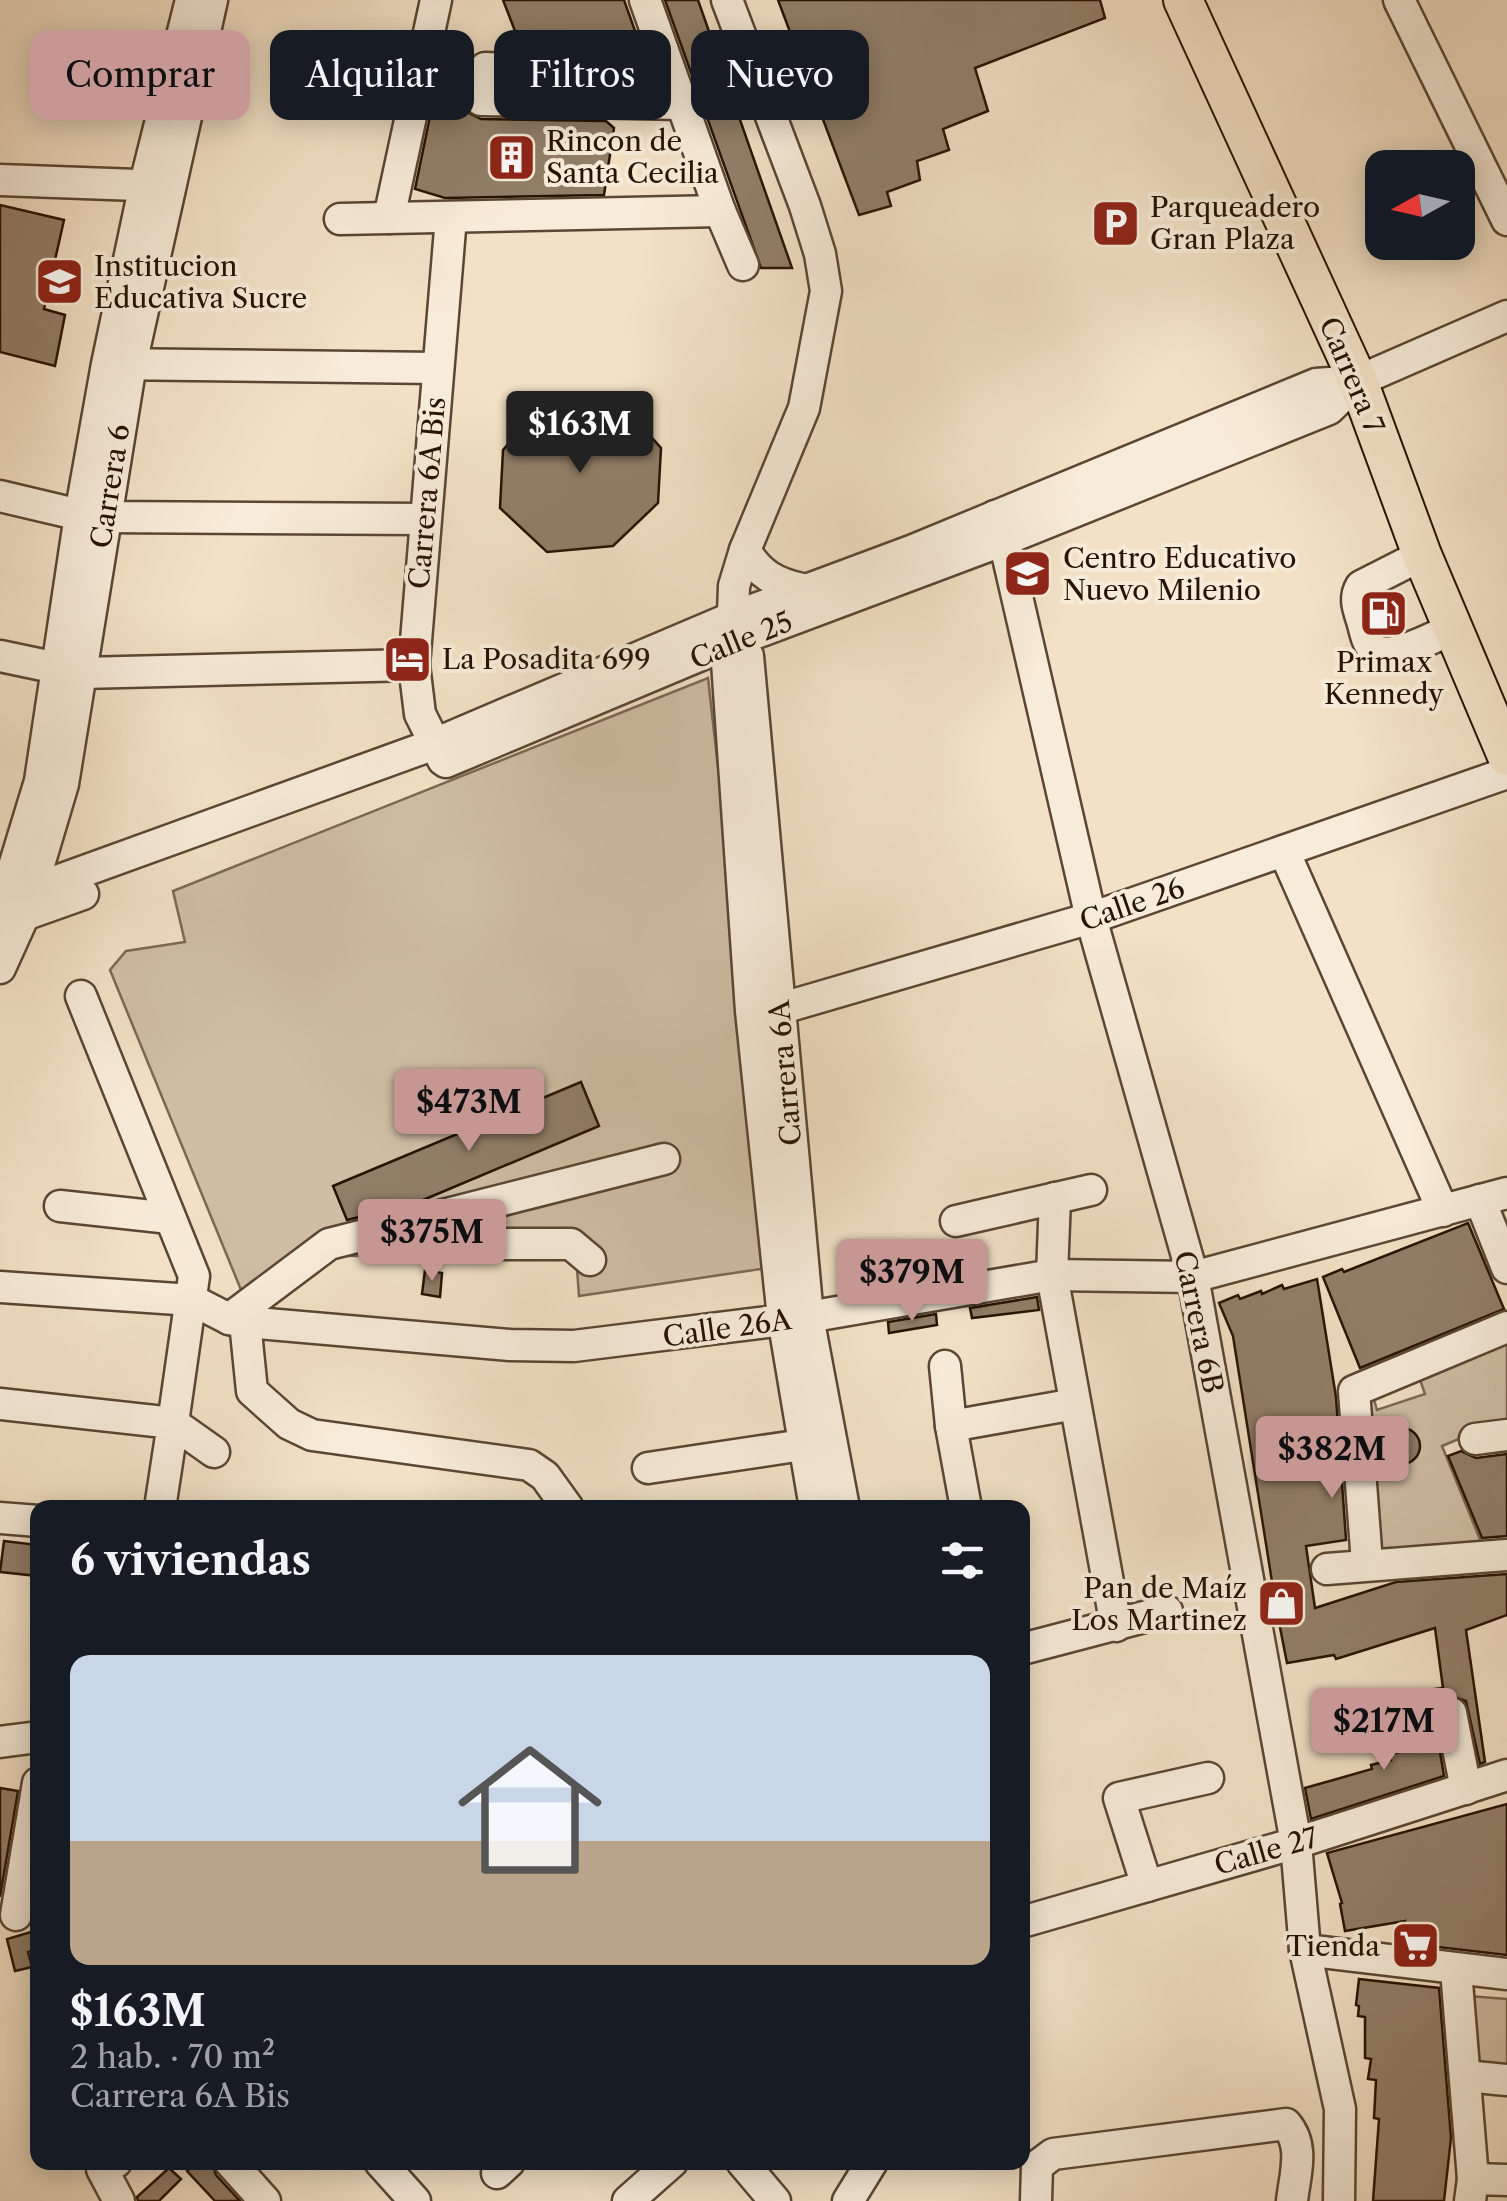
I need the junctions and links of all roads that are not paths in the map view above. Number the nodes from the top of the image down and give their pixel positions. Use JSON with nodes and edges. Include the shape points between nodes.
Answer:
{"nodes":[{"id":1,"x":191,"y":0,"type":"edge"},
{"id":2,"x":212,"y":0,"type":"edge"},
{"id":3,"x":436,"y":0,"type":"edge"},
{"id":4,"x":645,"y":0,"type":"edge"},
{"id":5,"x":727,"y":0,"type":"edge"},
{"id":6,"x":1183,"y":0,"type":"edge"},
{"id":7,"x":1399,"y":0,"type":"edge"},
{"id":8,"x":676,"y":90,"type":"junction"},
{"id":9,"x":0,"y":180,"type":"edge"},
{"id":10,"x":156,"y":185,"type":"junction"},
{"id":11,"x":720,"y":212,"type":"junction"},
{"id":12,"x":451,"y":217,"type":"junction"},
{"id":13,"x":389,"y":218,"type":"junction"},
{"id":14,"x":340,"y":220,"type":"dead end"},
{"id":15,"x":1507,"y":220,"type":"edge"},
{"id":16,"x":743,"y":265,"type":"dead end"},
{"id":17,"x":1507,"y":316,"type":"edge"},
{"id":18,"x":119,"y":364,"type":"junction"},
{"id":19,"x":437,"y":368,"type":"junction"},
{"id":20,"x":1358,"y":381,"type":"junction"},
{"id":21,"x":0,"y":496,"type":"edge"},
{"id":22,"x":92,"y":516,"type":"junction"},
{"id":23,"x":424,"y":519,"type":"junction"},
{"id":24,"x":1000,"y":528,"type":"junction"},
{"id":25,"x":745,"y":550,"type":"junction"},
{"id":26,"x":1422,"y":555,"type":"junction"},
{"id":27,"x":802,"y":589,"type":"junction"},
{"id":28,"x":1454,"y":628,"type":"junction"},
{"id":29,"x":731,"y":630,"type":"junction"},
{"id":30,"x":0,"y":656,"type":"edge"},
{"id":31,"x":414,"y":665,"type":"junction"},
{"id":32,"x":69,"y":672,"type":"junction"},
{"id":33,"x":438,"y":754,"type":"junction"},
{"id":34,"x":1507,"y":756,"type":"edge"},
{"id":35,"x":1507,"y":773,"type":"edge"},
{"id":36,"x":1284,"y":851,"type":"junction"},
{"id":37,"x":12,"y":905,"type":"edge"},
{"id":38,"x":1092,"y":918,"type":"junction"},
{"id":39,"x":0,"y":968,"type":"edge"},
{"id":40,"x":81,"y":996,"type":"dead end"},
{"id":41,"x":765,"y":1010,"type":"junction"},
{"id":42,"x":664,"y":1159,"type":"dead end"},
{"id":43,"x":1090,"y":1190,"type":"dead end"},
{"id":44,"x":1494,"y":1197,"type":"edge"},
{"id":45,"x":1055,"y":1198,"type":"junction"},
{"id":46,"x":60,"y":1206,"type":"dead end"},
{"id":47,"x":1443,"y":1211,"type":"junction"},
{"id":48,"x":170,"y":1218,"type":"junction"},
{"id":49,"x":956,"y":1221,"type":"dead end"},
{"id":50,"x":330,"y":1244,"type":"junction"},
{"id":51,"x":590,"y":1260,"type":"dead end"},
{"id":52,"x":1507,"y":1268,"type":"edge"},
{"id":53,"x":1052,"y":1275,"type":"junction"},
{"id":54,"x":1193,"y":1276,"type":"junction"},
{"id":55,"x":0,"y":1287,"type":"edge"},
{"id":56,"x":192,"y":1300,"type":"junction"},
{"id":57,"x":796,"y":1318,"type":"junction"},
{"id":58,"x":237,"y":1321,"type":"junction"},
{"id":59,"x":1507,"y":1327,"type":"edge"},
{"id":60,"x":945,"y":1366,"type":"dead end"},
{"id":61,"x":0,"y":1404,"type":"edge"},
{"id":62,"x":1075,"y":1404,"type":"junction"},
{"id":63,"x":173,"y":1423,"type":"junction"},
{"id":64,"x":950,"y":1426,"type":"junction"},
{"id":65,"x":1507,"y":1435,"type":"edge"},
{"id":66,"x":1476,"y":1439,"type":"dead end"},
{"id":67,"x":818,"y":1443,"type":"junction"},
{"id":68,"x":214,"y":1452,"type":"dead end"},
{"id":69,"x":648,"y":1468,"type":"dead end"},
{"id":70,"x":161,"y":1500,"type":"edge"},
{"id":71,"x":562,"y":1500,"type":"edge"},
{"id":72,"x":815,"y":1500,"type":"edge"},
{"id":73,"x":841,"y":1500,"type":"edge"},
{"id":74,"x":964,"y":1500,"type":"edge"},
{"id":75,"x":0,"y":1518,"type":"edge"},
{"id":76,"x":30,"y":1520,"type":"edge"},
{"id":77,"x":1507,"y":1555,"type":"edge"},
{"id":78,"x":1367,"y":1563,"type":"junction"},
{"id":79,"x":1327,"y":1569,"type":"dead end"},
{"id":80,"x":1166,"y":1611,"type":"dead end"},
{"id":81,"x":1116,"y":1626,"type":"junction"},
{"id":82,"x":1030,"y":1647,"type":"edge"},
{"id":83,"x":1452,"y":1714,"type":"dead end"},
{"id":84,"x":30,"y":1738,"type":"edge"},
{"id":85,"x":0,"y":1742,"type":"edge"},
{"id":86,"x":1507,"y":1774,"type":"edge"},
{"id":87,"x":1208,"y":1778,"type":"dead end"},
{"id":88,"x":1466,"y":1789,"type":"junction"},
{"id":89,"x":30,"y":1836,"type":"edge"},
{"id":90,"x":1296,"y":1844,"type":"junction"},
{"id":91,"x":1147,"y":1886,"type":"junction"},
{"id":92,"x":18,"y":1914,"type":"edge"},
{"id":93,"x":1030,"y":1920,"type":"edge"},
{"id":94,"x":1305,"y":1950,"type":"junction"},
{"id":95,"x":1456,"y":1970,"type":"junction"},
{"id":96,"x":1507,"y":1974,"type":"edge"},
{"id":97,"x":1465,"y":2076,"type":"junction"},
{"id":98,"x":1507,"y":2080,"type":"edge"},
{"id":99,"x":103,"y":2170,"type":"edge"},
{"id":100,"x":237,"y":2170,"type":"edge"},
{"id":101,"x":387,"y":2170,"type":"edge"},
{"id":102,"x":663,"y":2170,"type":"edge"},
{"id":103,"x":749,"y":2170,"type":"edge"},
{"id":104,"x":867,"y":2170,"type":"edge"},
{"id":105,"x":1507,"y":2180,"type":"edge"},
{"id":106,"x":1472,"y":2190,"type":"edge"},
{"id":107,"x":119,"y":2201,"type":"edge"},
{"id":108,"x":265,"y":2201,"type":"edge"},
{"id":109,"x":415,"y":2201,"type":"edge"},
{"id":110,"x":628,"y":2201,"type":"edge"},
{"id":111,"x":775,"y":2201,"type":"edge"},
{"id":112,"x":848,"y":2201,"type":"edge"},
{"id":113,"x":1036,"y":2201,"type":"edge"},
{"id":114,"x":1292,"y":2201,"type":"edge"},
{"id":115,"x":1338,"y":2201,"type":"edge"}],
"edges":[{"from":1,"to":10,"type":"street","name":"Carrera 6"},
{"from":2,"to":10,"type":"street","name":"Carrera 6"},
{"from":3,"to":13,"type":"street"},
{"from":4,"to":8,"type":"street"},
{"from":5,"to":25,"type":"street","via":[[806,206],[826,291],[804,408]]},
{"from":6,"to":20,"type":"main road","name":"Carrera 7"},
{"from":7,"to":15,"type":"street"},
{"from":8,"to":8,"type":"street","via":[[482,100],[476,92],[485,68]]},
{"from":8,"to":11,"type":"street"},
{"from":9,"to":10,"type":"street"},
{"from":10,"to":18,"type":"street","name":"Carrera 6"},
{"from":11,"to":12,"type":"street"},
{"from":11,"to":16,"type":"street"},
{"from":12,"to":13,"type":"street"},
{"from":12,"to":19,"type":"street","name":"Carrera 6A Bis"},
{"from":13,"to":14,"type":"street"},
{"from":17,"to":20,"type":"street","name":"Calle 25"},
{"from":18,"to":19,"type":"street"},
{"from":18,"to":22,"type":"street","name":"Carrera 6"},
{"from":19,"to":23,"type":"street","name":"Carrera 6A Bis"},
{"from":20,"to":24,"type":"street","name":"Calle 25","via":[[1316,384]]},
{"from":20,"to":26,"type":"main road","name":"Carrera 7"},
{"from":21,"to":22,"type":"street"},
{"from":22,"to":23,"type":"street"},
{"from":22,"to":32,"type":"street","name":"Carrera 6"},
{"from":23,"to":31,"type":"street","name":"Carrera 6A Bis"},
{"from":24,"to":27,"type":"street","name":"Calle 25"},
{"from":24,"to":29,"type":"street","name":"Calle 25"},
{"from":24,"to":38,"type":"street","name":"Carrera 6B"},
{"from":25,"to":27,"type":"street","via":[[767,578]]},
{"from":25,"to":29,"type":"street"},
{"from":26,"to":28,"type":"main road","name":"Carrera 7"},
{"from":26,"to":28,"type":"street","via":[[1357,592],[1370,646],[1389,655]]},
{"from":27,"to":29,"type":"street","name":"Calle 25"},
{"from":28,"to":34,"type":"main road","name":"Carrera 7"},
{"from":29,"to":33,"type":"street","name":"Calle 25"},
{"from":29,"to":41,"type":"street","name":"Carrera 6A","via":[[748,656]]},
{"from":30,"to":32,"type":"street"},
{"from":31,"to":32,"type":"street"},
{"from":31,"to":33,"type":"street","name":"Carrera 6A Bis","via":[[420,714]]},
{"from":32,"to":37,"type":"street","name":"Carrera 6"},
{"from":33,"to":37,"type":"street","name":"Calle 25"},
{"from":35,"to":36,"type":"street","name":"Calle 26"},
{"from":36,"to":38,"type":"street","name":"Calle 26"},
{"from":36,"to":47,"type":"street"},
{"from":37,"to":39,"type":"street","name":"Carrera 6"},
{"from":38,"to":41,"type":"street","name":"Calle 26"},
{"from":38,"to":54,"type":"street","name":"Carrera 6B"},
{"from":40,"to":48,"type":"street"},
{"from":41,"to":57,"type":"street","name":"Carrera 6A"},
{"from":42,"to":50,"type":"street"},
{"from":43,"to":45,"type":"street"},
{"from":44,"to":47,"type":"street","name":"Calle 26A"},
{"from":44,"to":52,"type":"street"},
{"from":45,"to":49,"type":"street"},
{"from":45,"to":53,"type":"street"},
{"from":46,"to":48,"type":"street"},
{"from":47,"to":54,"type":"street","name":"Calle 26A"},
{"from":48,"to":56,"type":"street","via":[[194,1276]]},
{"from":50,"to":51,"type":"street","via":[[571,1244]]},
{"from":50,"to":58,"type":"street"},
{"from":53,"to":54,"type":"street","name":"Calle 26A"},
{"from":53,"to":57,"type":"street","name":"Calle 26A"},
{"from":53,"to":62,"type":"street"},
{"from":54,"to":90,"type":"street","name":"Carrera 6B"},
{"from":55,"to":56,"type":"street","name":"Calle 26A"},
{"from":56,"to":58,"type":"street","name":"Calle 26A"},
{"from":56,"to":63,"type":"street"},
{"from":57,"to":58,"type":"street","name":"Calle 26A","via":[[574,1346]]},
{"from":57,"to":67,"type":"street","name":"Carrera 6A"},
{"from":58,"to":71,"type":"street","via":[[252,1391],[289,1424],[312,1436],[528,1465]]},
{"from":59,"to":78,"type":"street","via":[[1354,1391]]},
{"from":60,"to":64,"type":"street"},
{"from":61,"to":63,"type":"street"},
{"from":62,"to":64,"type":"street"},
{"from":62,"to":81,"type":"street"},
{"from":63,"to":68,"type":"street"},
{"from":63,"to":70,"type":"street"},
{"from":64,"to":74,"type":"street"},
{"from":65,"to":66,"type":"street"},
{"from":67,"to":69,"type":"street"},
{"from":67,"to":72,"type":"street","name":"Carrera 6A"},
{"from":67,"to":73,"type":"street","name":"Carrera 6A"},
{"from":75,"to":76,"type":"street"},
{"from":77,"to":78,"type":"street"},
{"from":78,"to":79,"type":"street"},
{"from":80,"to":81,"type":"street"},
{"from":81,"to":82,"type":"street"},
{"from":83,"to":88,"type":"street"},
{"from":84,"to":85,"type":"street"},
{"from":86,"to":88,"type":"street","name":"Calle 27"},
{"from":87,"to":91,"type":"street","via":[[1119,1798]]},
{"from":88,"to":90,"type":"street","name":"Calle 27"},
{"from":89,"to":92,"type":"street"},
{"from":90,"to":91,"type":"street","name":"Calle 27"},
{"from":90,"to":94,"type":"street","name":"Carrera 6B"},
{"from":91,"to":93,"type":"street","name":"Calle 27"},
{"from":94,"to":95,"type":"street"},
{"from":94,"to":115,"type":"street","name":"Carrera 6B","via":[[1340,2109]]},
{"from":95,"to":96,"type":"street"},
{"from":95,"to":97,"type":"street"},
{"from":97,"to":98,"type":"street"},
{"from":97,"to":106,"type":"street"},
{"from":99,"to":107,"type":"street"},
{"from":100,"to":108,"type":"street"},
{"from":101,"to":109,"type":"street"},
{"from":102,"to":110,"type":"street"},
{"from":103,"to":111,"type":"street"},
{"from":104,"to":112,"type":"street"},
{"from":105,"to":106,"type":"street"},
{"from":113,"to":114,"type":"street","via":[[1038,2166],[1052,2154],[1286,2124],[1298,2145]]}]}
